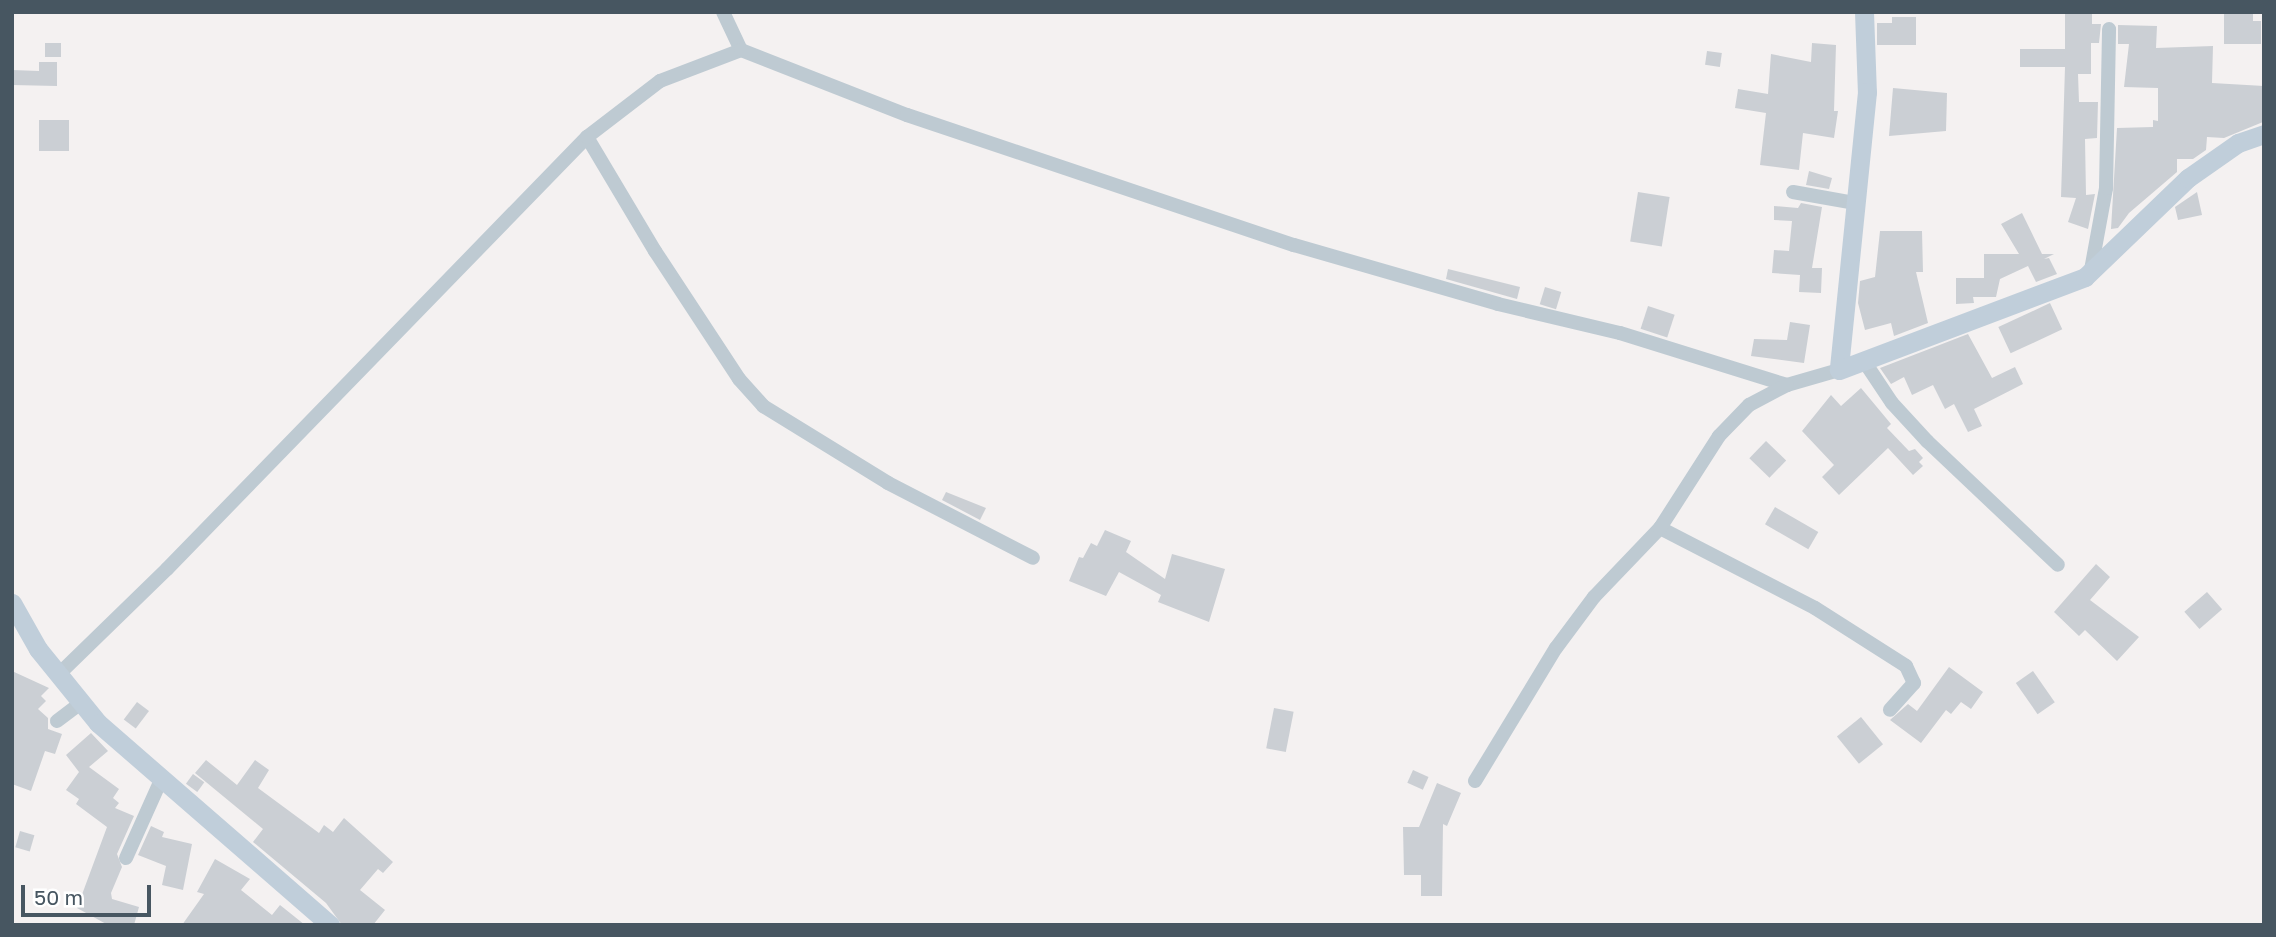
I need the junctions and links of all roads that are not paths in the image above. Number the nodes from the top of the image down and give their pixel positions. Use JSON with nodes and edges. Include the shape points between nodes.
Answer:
{"nodes":[{"id":1,"x":723,"y":12,"type":"edge"},
{"id":2,"x":1864,"y":12,"type":"edge"},
{"id":3,"x":2109,"y":29,"type":"dead end"},
{"id":4,"x":741,"y":50,"type":"junction"},
{"id":5,"x":2264,"y":134,"type":"edge"},
{"id":6,"x":587,"y":137,"type":"junction"},
{"id":7,"x":1793,"y":192,"type":"dead end"},
{"id":8,"x":1854,"y":203,"type":"junction"},
{"id":9,"x":2091,"y":270,"type":"junction"},
{"id":10,"x":1864,"y":360,"type":"junction"},
{"id":11,"x":1839,"y":370,"type":"junction"},
{"id":12,"x":1787,"y":385,"type":"junction"},
{"id":13,"x":1660,"y":528,"type":"junction"},
{"id":14,"x":1033,"y":558,"type":"dead end"},
{"id":15,"x":2058,"y":565,"type":"dead end"},
{"id":16,"x":13,"y":608,"type":"edge"},
{"id":17,"x":58,"y":675,"type":"junction"},
{"id":18,"x":81,"y":703,"type":"junction"},
{"id":19,"x":1890,"y":710,"type":"dead end"},
{"id":20,"x":57,"y":720,"type":"dead end"},
{"id":21,"x":161,"y":780,"type":"junction"},
{"id":22,"x":1475,"y":781,"type":"dead end"},
{"id":23,"x":126,"y":858,"type":"dead end"},
{"id":24,"x":330,"y":925,"type":"edge"}],
"edges":[{"from":1,"to":4,"type":"street"},
{"from":2,"to":8,"type":"street","via":[[1867,92]]},
{"from":3,"to":9,"type":"street","via":[[2106,188]]},
{"from":4,"to":6,"type":"street","via":[[660,80]]},
{"from":4,"to":12,"type":"street","via":[[907,115],[1281,240],[1498,304],[1620,333]]},
{"from":5,"to":9,"type":"street","via":[[2238,143],[2188,178]]},
{"from":6,"to":14,"type":"street","via":[[655,251],[739,379],[763,406],[888,483]]},
{"from":6,"to":17,"type":"street"},
{"from":7,"to":8,"type":"street"},
{"from":8,"to":11,"type":"street"},
{"from":9,"to":10,"type":"street","via":[[2063,288]]},
{"from":10,"to":11,"type":"street"},
{"from":10,"to":15,"type":"street","via":[[1892,403],[1927,441]]},
{"from":11,"to":12,"type":"street"},
{"from":12,"to":13,"type":"street","via":[[1749,405],[1720,436]]},
{"from":13,"to":19,"type":"street","via":[[1815,608],[1906,666],[1914,683]]},
{"from":13,"to":22,"type":"street","via":[[1594,597],[1556,648]]},
{"from":16,"to":17,"type":"street"},
{"from":17,"to":18,"type":"street"},
{"from":18,"to":20,"type":"street"},
{"from":18,"to":21,"type":"street"},
{"from":21,"to":23,"type":"street"},
{"from":21,"to":24,"type":"street"}]}
